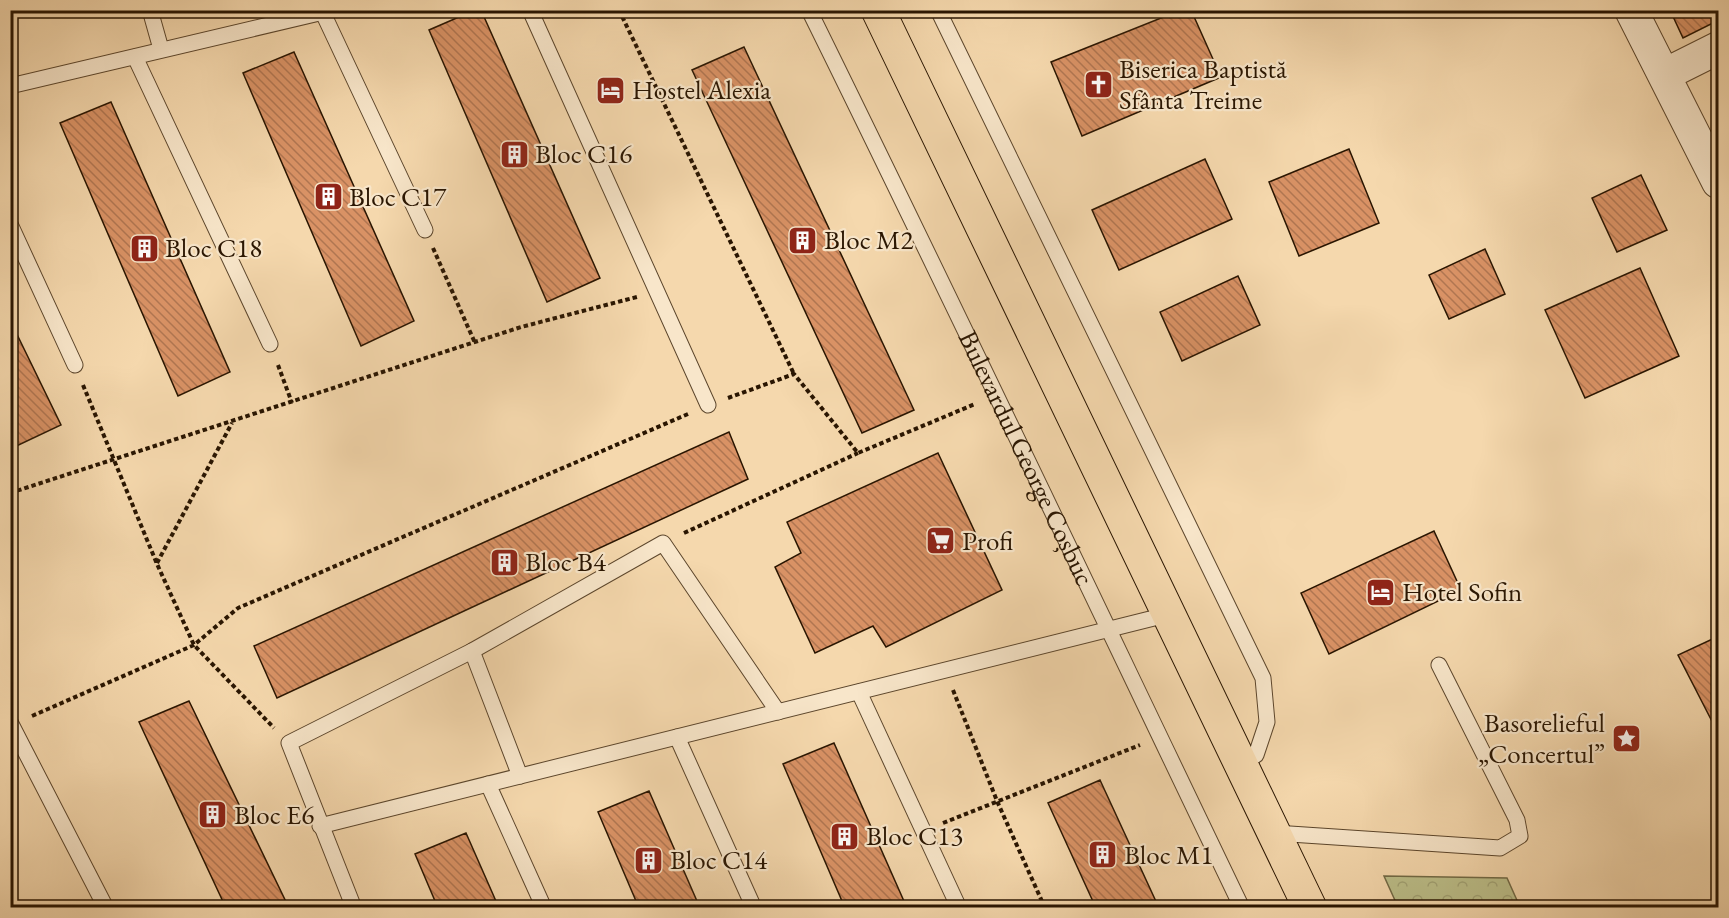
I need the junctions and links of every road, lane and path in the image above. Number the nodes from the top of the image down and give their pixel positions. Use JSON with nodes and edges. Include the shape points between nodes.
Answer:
{"nodes":[{"id":1,"x":150,"y":10,"type":"edge"},
{"id":2,"x":530,"y":10,"type":"edge"},
{"id":3,"x":619,"y":10,"type":"edge"},
{"id":4,"x":809,"y":10,"type":"edge"},
{"id":5,"x":878,"y":10,"type":"edge"},
{"id":6,"x":938,"y":10,"type":"edge"},
{"id":7,"x":1631,"y":10,"type":"edge"},
{"id":8,"x":327,"y":12,"type":"edge"},
{"id":9,"x":1719,"y":48,"type":"edge"},
{"id":10,"x":161,"y":49,"type":"junction"},
{"id":11,"x":135,"y":57,"type":"junction"},
{"id":12,"x":1664,"y":75,"type":"junction"},
{"id":13,"x":10,"y":86,"type":"edge"},
{"id":14,"x":1719,"y":182,"type":"edge"},
{"id":15,"x":10,"y":224,"type":"edge"},
{"id":16,"x":425,"y":230,"type":"joint"},
{"id":17,"x":659,"y":291,"type":"junction"},
{"id":18,"x":270,"y":344,"type":"joint"},
{"id":19,"x":475,"y":344,"type":"junction"},
{"id":20,"x":75,"y":365,"type":"joint"},
{"id":21,"x":794,"y":374,"type":"junction"},
{"id":22,"x":998,"y":394,"type":"junction"},
{"id":23,"x":292,"y":403,"type":"junction"},
{"id":24,"x":708,"y":405,"type":"junction"},
{"id":25,"x":232,"y":423,"type":"junction"},
{"id":26,"x":858,"y":453,"type":"junction"},
{"id":27,"x":115,"y":460,"type":"junction"},
{"id":28,"x":10,"y":492,"type":"edge"},
{"id":29,"x":663,"y":543,"type":"junction"},
{"id":30,"x":157,"y":564,"type":"junction"},
{"id":31,"x":1171,"y":614,"type":"junction"},
{"id":32,"x":1107,"y":630,"type":"junction"},
{"id":33,"x":194,"y":645,"type":"junction"},
{"id":34,"x":472,"y":651,"type":"junction"},
{"id":35,"x":1439,"y":665,"type":"dead end"},
{"id":36,"x":945,"y":671,"type":"junction"},
{"id":37,"x":859,"y":692,"type":"junction"},
{"id":38,"x":778,"y":712,"type":"junction"},
{"id":39,"x":11,"y":724,"type":"edge"},
{"id":40,"x":677,"y":737,"type":"junction"},
{"id":41,"x":1160,"y":737,"type":"junction"},
{"id":42,"x":289,"y":743,"type":"junction"},
{"id":43,"x":1241,"y":762,"type":"junction"},
{"id":44,"x":520,"y":776,"type":"junction"},
{"id":45,"x":488,"y":784,"type":"junction"},
{"id":46,"x":997,"y":801,"type":"junction"},
{"id":47,"x":320,"y":826,"type":"junction"},
{"id":48,"x":925,"y":831,"type":"junction"},
{"id":49,"x":1275,"y":833,"type":"junction"},
{"id":50,"x":106,"y":908,"type":"edge"},
{"id":51,"x":354,"y":908,"type":"edge"},
{"id":52,"x":544,"y":908,"type":"edge"},
{"id":53,"x":754,"y":908,"type":"edge"},
{"id":54,"x":959,"y":908,"type":"edge"},
{"id":55,"x":1045,"y":908,"type":"edge"},
{"id":56,"x":1242,"y":908,"type":"edge"},
{"id":57,"x":1310,"y":908,"type":"edge"}],
"edges":[{"from":1,"to":10,"type":"lane"},
{"from":2,"to":17,"type":"lane"},
{"from":3,"to":21,"type":"path"},
{"from":4,"to":22,"type":"lane","name":"Bulevardul George Coșbuc"},
{"from":5,"to":31,"type":"main road"},
{"from":6,"to":43,"type":"lane","via":[[1263,678],[1267,723],[1256,755]]},
{"from":7,"to":12,"type":"street"},
{"from":8,"to":10,"type":"lane"},
{"from":8,"to":16,"type":"lane"},
{"from":9,"to":12,"type":"street"},
{"from":10,"to":11,"type":"lane"},
{"from":11,"to":13,"type":"lane"},
{"from":11,"to":18,"type":"lane"},
{"from":12,"to":14,"type":"street"},
{"from":15,"to":20,"type":"lane"},
{"from":16,"to":19,"type":"path"},
{"from":17,"to":19,"type":"path","via":[[521,327]]},
{"from":17,"to":24,"type":"lane"},
{"from":18,"to":23,"type":"path"},
{"from":19,"to":23,"type":"path"},
{"from":20,"to":27,"type":"path"},
{"from":21,"to":24,"type":"path"},
{"from":21,"to":26,"type":"path"},
{"from":22,"to":26,"type":"path"},
{"from":22,"to":32,"type":"lane","name":"Bulevardul George Coșbuc"},
{"from":23,"to":25,"type":"path"},
{"from":24,"to":33,"type":"path","via":[[238,608]]},
{"from":25,"to":27,"type":"path"},
{"from":25,"to":30,"type":"path"},
{"from":26,"to":29,"type":"path"},
{"from":27,"to":28,"type":"path"},
{"from":27,"to":30,"type":"path"},
{"from":29,"to":34,"type":"lane"},
{"from":29,"to":38,"type":"lane"},
{"from":30,"to":33,"type":"path"},
{"from":31,"to":32,"type":"lane"},
{"from":31,"to":43,"type":"main road"},
{"from":32,"to":36,"type":"lane"},
{"from":32,"to":41,"type":"lane","name":"Bulevardul George Coșbuc"},
{"from":33,"to":39,"type":"path"},
{"from":33,"to":42,"type":"path"},
{"from":34,"to":42,"type":"lane"},
{"from":34,"to":44,"type":"lane"},
{"from":35,"to":49,"type":"lane","via":[[1517,820],[1520,836],[1500,848]]},
{"from":36,"to":37,"type":"lane"},
{"from":36,"to":46,"type":"path"},
{"from":37,"to":38,"type":"lane"},
{"from":37,"to":48,"type":"lane"},
{"from":38,"to":40,"type":"lane"},
{"from":39,"to":50,"type":"lane"},
{"from":40,"to":44,"type":"lane"},
{"from":40,"to":53,"type":"lane"},
{"from":41,"to":46,"type":"path"},
{"from":41,"to":56,"type":"lane","name":"Bulevardul George Coșbuc"},
{"from":42,"to":47,"type":"lane"},
{"from":43,"to":49,"type":"main road"},
{"from":44,"to":45,"type":"lane"},
{"from":45,"to":47,"type":"lane"},
{"from":45,"to":52,"type":"lane"},
{"from":46,"to":48,"type":"path"},
{"from":46,"to":55,"type":"path"},
{"from":47,"to":51,"type":"lane"},
{"from":48,"to":54,"type":"lane"},
{"from":49,"to":57,"type":"main road"}]}
